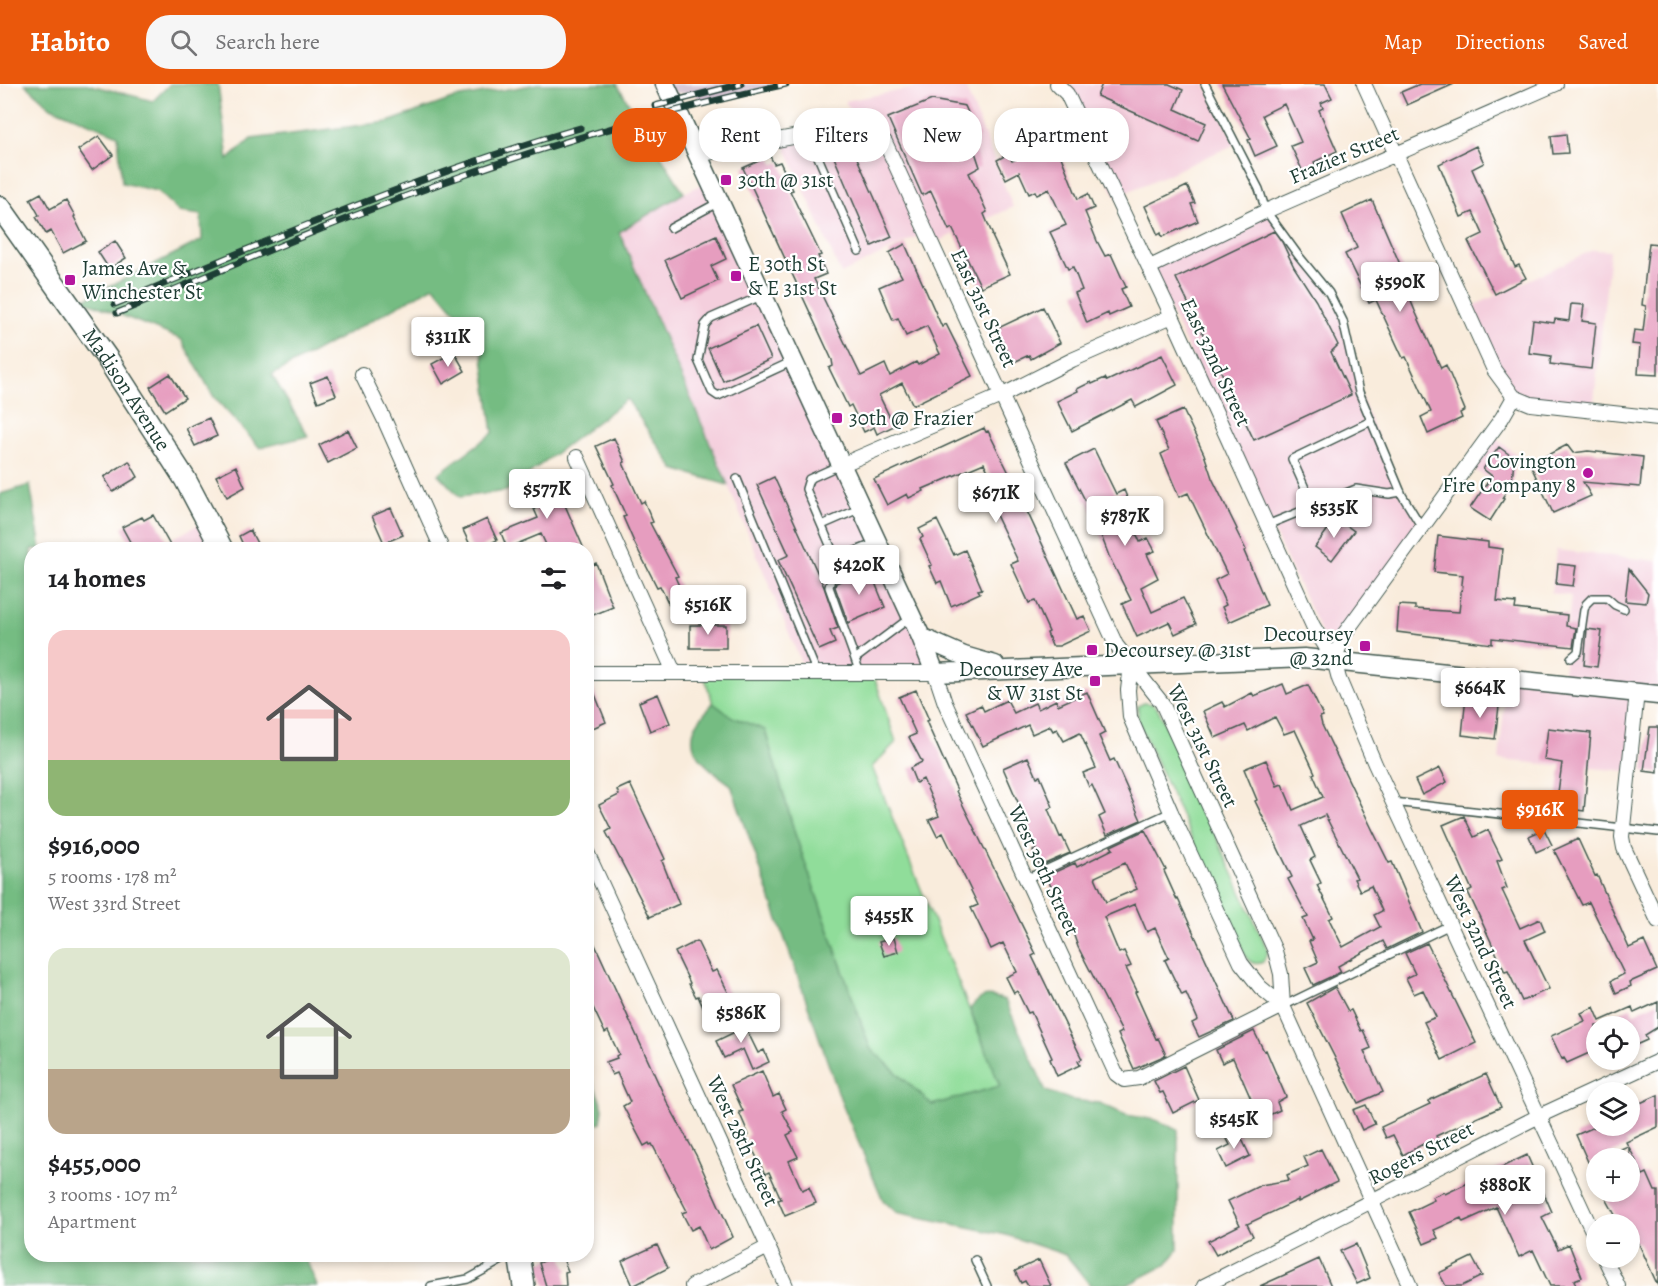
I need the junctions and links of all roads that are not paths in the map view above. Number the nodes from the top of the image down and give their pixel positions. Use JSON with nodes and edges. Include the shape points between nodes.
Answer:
{"nodes":[{"id":1,"x":665,"y":84,"type":"edge"},
{"id":2,"x":1057,"y":84,"type":"edge"},
{"id":3,"x":1205,"y":84,"type":"edge"},
{"id":4,"x":1364,"y":84,"type":"edge"},
{"id":5,"x":1556,"y":84,"type":"edge"},
{"id":6,"x":793,"y":137,"type":"edge"},
{"id":7,"x":890,"y":153,"type":"edge"},
{"id":8,"x":697,"y":155,"type":"junction"},
{"id":9,"x":1397,"y":155,"type":"junction"},
{"id":10,"x":820,"y":162,"type":"edge"},
{"id":11,"x":719,"y":202,"type":"junction"},
{"id":12,"x":0,"y":207,"type":"edge"},
{"id":13,"x":1266,"y":211,"type":"junction"},
{"id":14,"x":670,"y":228,"type":"dead end"},
{"id":15,"x":859,"y":251,"type":"dead end"},
{"id":16,"x":1150,"y":267,"type":"junction"},
{"id":17,"x":762,"y":295,"type":"junction"},
{"id":18,"x":1172,"y":316,"type":"junction"},
{"id":19,"x":793,"y":361,"type":"junction"},
{"id":20,"x":362,"y":374,"type":"dead end"},
{"id":21,"x":1000,"y":396,"type":"junction"},
{"id":22,"x":1514,"y":397,"type":"junction"},
{"id":23,"x":1658,"y":418,"type":"edge"},
{"id":24,"x":1371,"y":421,"type":"junction"},
{"id":25,"x":577,"y":458,"type":"dead end"},
{"id":26,"x":841,"y":465,"type":"junction"},
{"id":27,"x":737,"y":479,"type":"dead end"},
{"id":28,"x":1401,"y":492,"type":"junction"},
{"id":29,"x":1313,"y":506,"type":"junction"},
{"id":30,"x":861,"y":508,"type":"junction"},
{"id":31,"x":822,"y":525,"type":"junction"},
{"id":32,"x":1267,"y":525,"type":"junction"},
{"id":33,"x":1421,"y":526,"type":"junction"},
{"id":34,"x":218,"y":542,"type":"edge"},
{"id":35,"x":439,"y":542,"type":"edge"},
{"id":36,"x":877,"y":543,"type":"junction"},
{"id":37,"x":836,"y":559,"type":"junction"},
{"id":38,"x":1624,"y":609,"type":"dead end"},
{"id":39,"x":911,"y":617,"type":"junction"},
{"id":40,"x":921,"y":638,"type":"junction"},
{"id":41,"x":1571,"y":658,"type":"dead end"},
{"id":42,"x":1334,"y":660,"type":"junction"},
{"id":43,"x":1131,"y":665,"type":"junction"},
{"id":44,"x":857,"y":666,"type":"junction"},
{"id":45,"x":1006,"y":670,"type":"junction"},
{"id":46,"x":674,"y":672,"type":"junction"},
{"id":47,"x":817,"y":672,"type":"junction"},
{"id":48,"x":594,"y":673,"type":"edge"},
{"id":49,"x":935,"y":673,"type":"junction"},
{"id":50,"x":1637,"y":692,"type":"junction"},
{"id":51,"x":1658,"y":695,"type":"edge"},
{"id":52,"x":1393,"y":802,"type":"junction"},
{"id":53,"x":1171,"y":812,"type":"junction"},
{"id":54,"x":1622,"y":828,"type":"junction"},
{"id":55,"x":1658,"y":832,"type":"edge"},
{"id":56,"x":594,"y":867,"type":"edge"},
{"id":57,"x":1025,"y":880,"type":"junction"},
{"id":58,"x":1658,"y":921,"type":"edge"},
{"id":59,"x":1450,"y":925,"type":"junction"},
{"id":60,"x":1283,"y":1006,"type":"junction"},
{"id":61,"x":1658,"y":1061,"type":"edge"},
{"id":62,"x":1539,"y":1116,"type":"junction"},
{"id":63,"x":1373,"y":1202,"type":"junction"},
{"id":64,"x":1586,"y":1217,"type":"edge"},
{"id":65,"x":768,"y":1247,"type":"junction"},
{"id":66,"x":975,"y":1260,"type":"dead end"},
{"id":67,"x":499,"y":1262,"type":"edge"},
{"id":68,"x":520,"y":1262,"type":"edge"},
{"id":69,"x":1609,"y":1268,"type":"edge"},
{"id":70,"x":431,"y":1286,"type":"edge"},
{"id":71,"x":524,"y":1286,"type":"edge"},
{"id":72,"x":692,"y":1286,"type":"edge"},
{"id":73,"x":786,"y":1286,"type":"edge"},
{"id":74,"x":987,"y":1286,"type":"edge"},
{"id":75,"x":1204,"y":1286,"type":"edge"},
{"id":76,"x":1410,"y":1286,"type":"edge"},
{"id":77,"x":1618,"y":1286,"type":"edge"}],
"edges":[{"from":1,"to":8,"type":"main road"},
{"from":2,"to":16,"type":"street","name":"East 32nd Street","via":[[1067,94]]},
{"from":3,"to":13,"type":"lane","via":[[1259,189]]},
{"from":4,"to":9,"type":"street"},
{"from":5,"to":9,"type":"street","name":"Frazier Street"},
{"from":6,"to":8,"type":"street","name":"East 31st Street"},
{"from":7,"to":21,"type":"street","name":"East 31st Street"},
{"from":8,"to":11,"type":"main road"},
{"from":9,"to":13,"type":"street","name":"Frazier Street"},
{"from":9,"to":22,"type":"street","via":[[1494,370]]},
{"from":10,"to":15,"type":"lane"},
{"from":11,"to":14,"type":"lane"},
{"from":11,"to":17,"type":"main road"},
{"from":12,"to":34,"type":"main road","name":"Madison Avenue","via":[[107,358],[185,479]]},
{"from":13,"to":16,"type":"street","name":"Frazier Street"},
{"from":13,"to":24,"type":"lane","via":[[1329,293],[1343,321],[1359,392]]},
{"from":16,"to":18,"type":"street","name":"East 32nd Street"},
{"from":17,"to":19,"type":"main road"},
{"from":17,"to":19,"type":"lane","via":[[707,321],[698,360],[712,392],[718,396]]},
{"from":18,"to":21,"type":"street"},
{"from":18,"to":32,"type":"street","name":"East 32nd Street"},
{"from":19,"to":26,"type":"main road"},
{"from":20,"to":35,"type":"street"},
{"from":21,"to":26,"type":"street"},
{"from":21,"to":43,"type":"street","name":"East 31st Street","via":[[1116,645]]},
{"from":22,"to":23,"type":"street","via":[[1531,404]]},
{"from":22,"to":33,"type":"street"},
{"from":24,"to":28,"type":"lane"},
{"from":24,"to":29,"type":"lane","via":[[1292,459]]},
{"from":25,"to":46,"type":"street"},
{"from":26,"to":30,"type":"main road"},
{"from":26,"to":31,"type":"lane","via":[[807,483]]},
{"from":27,"to":47,"type":"lane"},
{"from":28,"to":29,"type":"lane","via":[[1356,489]]},
{"from":28,"to":33,"type":"lane"},
{"from":29,"to":32,"type":"lane"},
{"from":30,"to":31,"type":"lane"},
{"from":30,"to":36,"type":"main road"},
{"from":31,"to":37,"type":"lane"},
{"from":32,"to":42,"type":"street","name":"East 32nd Street","via":[[1313,626]]},
{"from":33,"to":42,"type":"street","via":[[1345,633]]},
{"from":36,"to":37,"type":"lane"},
{"from":36,"to":39,"type":"main road"},
{"from":37,"to":44,"type":"lane","via":[[829,587]]},
{"from":38,"to":41,"type":"lane","via":[[1607,598],[1592,598],[1584,610],[1578,651]]},
{"from":39,"to":40,"type":"main road"},
{"from":39,"to":44,"type":"lane"},
{"from":40,"to":45,"type":"main road"},
{"from":40,"to":49,"type":"main road"},
{"from":42,"to":43,"type":"main road"},
{"from":42,"to":50,"type":"main road"},
{"from":42,"to":52,"type":"street","name":"West 32nd Street"},
{"from":43,"to":45,"type":"main road"},
{"from":43,"to":53,"type":"street","name":"West 31st Street","via":[[1130,717]]},
{"from":43,"to":60,"type":"street","name":"West 31st Street","via":[[1162,703],[1275,951]]},
{"from":44,"to":47,"type":"street"},
{"from":44,"to":49,"type":"street"},
{"from":45,"to":49,"type":"main road"},
{"from":46,"to":47,"type":"street"},
{"from":46,"to":48,"type":"street"},
{"from":49,"to":57,"type":"street","name":"West 30th Street","via":[[945,704]]},
{"from":50,"to":51,"type":"main road"},
{"from":50,"to":54,"type":"street"},
{"from":52,"to":54,"type":"lane"},
{"from":52,"to":59,"type":"street","name":"West 32nd Street"},
{"from":53,"to":57,"type":"lane"},
{"from":53,"to":60,"type":"street","name":"West 31st Street","via":[[1241,963],[1260,987]]},
{"from":54,"to":55,"type":"lane"},
{"from":54,"to":58,"type":"street","via":[[1624,848]]},
{"from":56,"to":65,"type":"street","name":"West 28th Street"},
{"from":57,"to":60,"type":"street","name":"West 30th Street","via":[[1116,1074],[1124,1080],[1139,1078]]},
{"from":59,"to":60,"type":"lane"},
{"from":59,"to":62,"type":"street","name":"West 32nd Street"},
{"from":60,"to":63,"type":"street","name":"West 31st Street"},
{"from":61,"to":62,"type":"street","name":"Rogers Street"},
{"from":62,"to":63,"type":"street","name":"Rogers Street"},
{"from":62,"to":64,"type":"street","name":"West 32nd Street"},
{"from":63,"to":75,"type":"street","name":"Rogers Street"},
{"from":63,"to":76,"type":"street","name":"West 31st Street"},
{"from":65,"to":72,"type":"street"},
{"from":65,"to":73,"type":"street","name":"West 28th Street"},
{"from":66,"to":74,"type":"lane"},
{"from":67,"to":70,"type":"lane","via":[[468,1279]]},
{"from":68,"to":71,"type":"main road"},
{"from":69,"to":77,"type":"street"}]}
